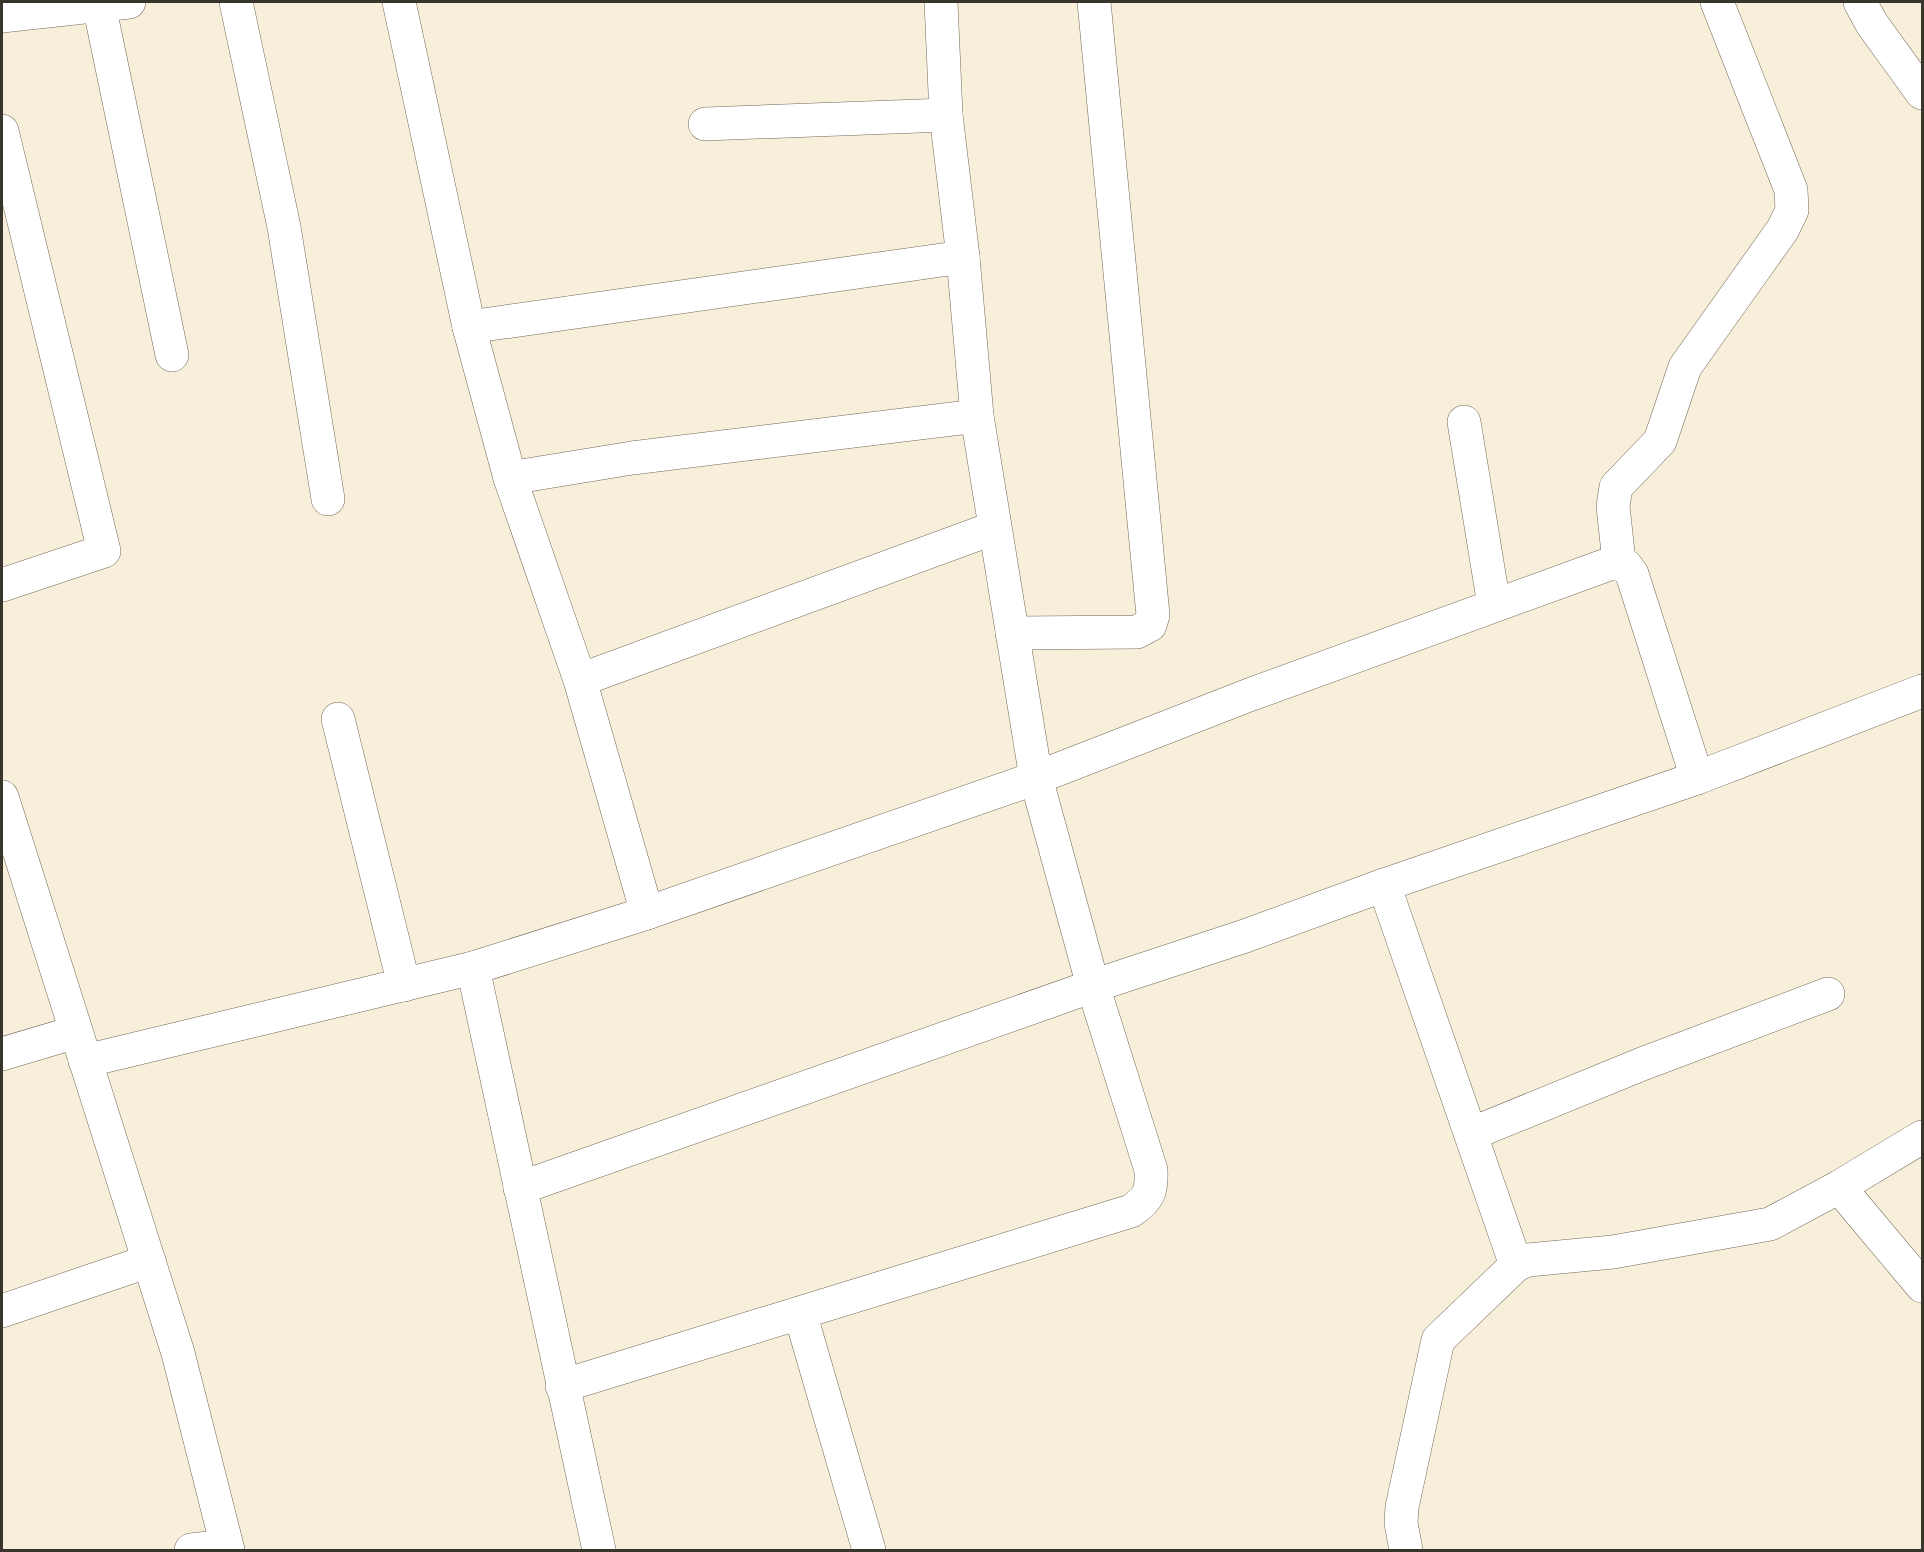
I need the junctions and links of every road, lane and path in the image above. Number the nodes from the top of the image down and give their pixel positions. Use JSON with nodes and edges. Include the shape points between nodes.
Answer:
{"nodes":[{"id":1,"x":236,"y":2,"type":"edge"},
{"id":2,"x":399,"y":2,"type":"edge"},
{"id":3,"x":941,"y":2,"type":"edge"},
{"id":4,"x":1094,"y":2,"type":"edge"},
{"id":5,"x":1718,"y":2,"type":"edge"},
{"id":6,"x":1860,"y":2,"type":"edge"},
{"id":7,"x":114,"y":3,"type":"edge"},
{"id":8,"x":2,"y":16,"type":"edge"},
{"id":9,"x":1923,"y":93,"type":"edge"},
{"id":10,"x":946,"y":115,"type":"junction"},
{"id":11,"x":705,"y":124,"type":"dead end"},
{"id":12,"x":2,"y":131,"type":"edge"},
{"id":13,"x":963,"y":257,"type":"junction"},
{"id":14,"x":469,"y":327,"type":"junction"},
{"id":15,"x":172,"y":355,"type":"dead end"},
{"id":16,"x":977,"y":416,"type":"junction"},
{"id":17,"x":1464,"y":422,"type":"dead end"},
{"id":18,"x":510,"y":478,"type":"junction"},
{"id":19,"x":328,"y":499,"type":"dead end"},
{"id":20,"x":994,"y":528,"type":"junction"},
{"id":21,"x":1619,"y":562,"type":"junction"},
{"id":22,"x":2,"y":585,"type":"edge"},
{"id":23,"x":1494,"y":604,"type":"junction"},
{"id":24,"x":1012,"y":633,"type":"junction"},
{"id":25,"x":580,"y":680,"type":"junction"},
{"id":26,"x":1923,"y":691,"type":"edge"},
{"id":27,"x":338,"y":719,"type":"dead end"},
{"id":28,"x":1036,"y":778,"type":"junction"},
{"id":29,"x":1697,"y":778,"type":"junction"},
{"id":30,"x":2,"y":797,"type":"edge"},
{"id":31,"x":1384,"y":885,"type":"junction"},
{"id":32,"x":647,"y":913,"type":"junction"},
{"id":33,"x":473,"y":968,"type":"junction"},
{"id":34,"x":404,"y":985,"type":"junction"},
{"id":35,"x":1093,"y":986,"type":"junction"},
{"id":36,"x":1828,"y":994,"type":"dead end"},
{"id":37,"x":80,"y":1047,"type":"junction"},
{"id":38,"x":2,"y":1054,"type":"edge"},
{"id":39,"x":1471,"y":1134,"type":"junction"},
{"id":40,"x":1923,"y":1137,"type":"edge"},
{"id":41,"x":1839,"y":1187,"type":"junction"},
{"id":42,"x":520,"y":1188,"type":"junction"},
{"id":43,"x":149,"y":1261,"type":"junction"},
{"id":44,"x":1516,"y":1265,"type":"junction"},
{"id":45,"x":1923,"y":1286,"type":"edge"},
{"id":46,"x":2,"y":1311,"type":"edge"},
{"id":47,"x":801,"y":1313,"type":"junction"},
{"id":48,"x":562,"y":1386,"type":"junction"},
{"id":49,"x":227,"y":1548,"type":"edge"},
{"id":50,"x":191,"y":1551,"type":"edge"},
{"id":51,"x":599,"y":1551,"type":"edge"},
{"id":52,"x":869,"y":1551,"type":"edge"},
{"id":53,"x":1406,"y":1551,"type":"edge"}],
"edges":[{"from":1,"to":19,"type":"street","via":[[284,226]]},
{"from":2,"to":14,"type":"street"},
{"from":3,"to":10,"type":"street"},
{"from":4,"to":24,"type":"street","via":[[1153,615],[1150,625],[1137,632]]},
{"from":5,"to":21,"type":"street","via":[[1791,190],[1792,210],[1783,229],[1685,368],[1660,441],[1616,487],[1613,506]]},
{"from":6,"to":9,"type":"street"},
{"from":7,"to":8,"type":"street"},
{"from":7,"to":15,"type":"street"},
{"from":10,"to":11,"type":"street"},
{"from":10,"to":13,"type":"street"},
{"from":12,"to":22,"type":"street","via":[[104,551]]},
{"from":13,"to":14,"type":"street"},
{"from":13,"to":16,"type":"street"},
{"from":14,"to":18,"type":"street"},
{"from":16,"to":18,"type":"street","via":[[655,455]]},
{"from":16,"to":20,"type":"street"},
{"from":17,"to":23,"type":"street"},
{"from":18,"to":25,"type":"street"},
{"from":20,"to":24,"type":"street"},
{"from":20,"to":25,"type":"street"},
{"from":21,"to":23,"type":"street"},
{"from":21,"to":29,"type":"street","via":[[1632,574]]},
{"from":23,"to":28,"type":"street"},
{"from":24,"to":28,"type":"street"},
{"from":25,"to":32,"type":"street"},
{"from":26,"to":29,"type":"street"},
{"from":27,"to":34,"type":"street"},
{"from":28,"to":32,"type":"street"},
{"from":28,"to":35,"type":"street"},
{"from":29,"to":31,"type":"street"},
{"from":30,"to":37,"type":"street"},
{"from":31,"to":35,"type":"street"},
{"from":31,"to":39,"type":"street"},
{"from":32,"to":33,"type":"street"},
{"from":33,"to":34,"type":"street"},
{"from":33,"to":42,"type":"street"},
{"from":34,"to":37,"type":"street"},
{"from":35,"to":42,"type":"street"},
{"from":35,"to":47,"type":"street","via":[[1151,1170],[1152,1189],[1146,1201],[1131,1211]]},
{"from":36,"to":39,"type":"street"},
{"from":37,"to":38,"type":"street"},
{"from":37,"to":43,"type":"street"},
{"from":39,"to":44,"type":"street"},
{"from":40,"to":41,"type":"street"},
{"from":41,"to":44,"type":"street","via":[[1770,1224],[1613,1252],[1528,1260]]},
{"from":41,"to":45,"type":"street"},
{"from":42,"to":48,"type":"street"},
{"from":43,"to":46,"type":"street"},
{"from":43,"to":49,"type":"street","via":[[178,1353]]},
{"from":44,"to":53,"type":"street","via":[[1438,1340],[1402,1507]]},
{"from":47,"to":48,"type":"street"},
{"from":47,"to":52,"type":"street"},
{"from":48,"to":51,"type":"street"},
{"from":49,"to":50,"type":"street"}]}
